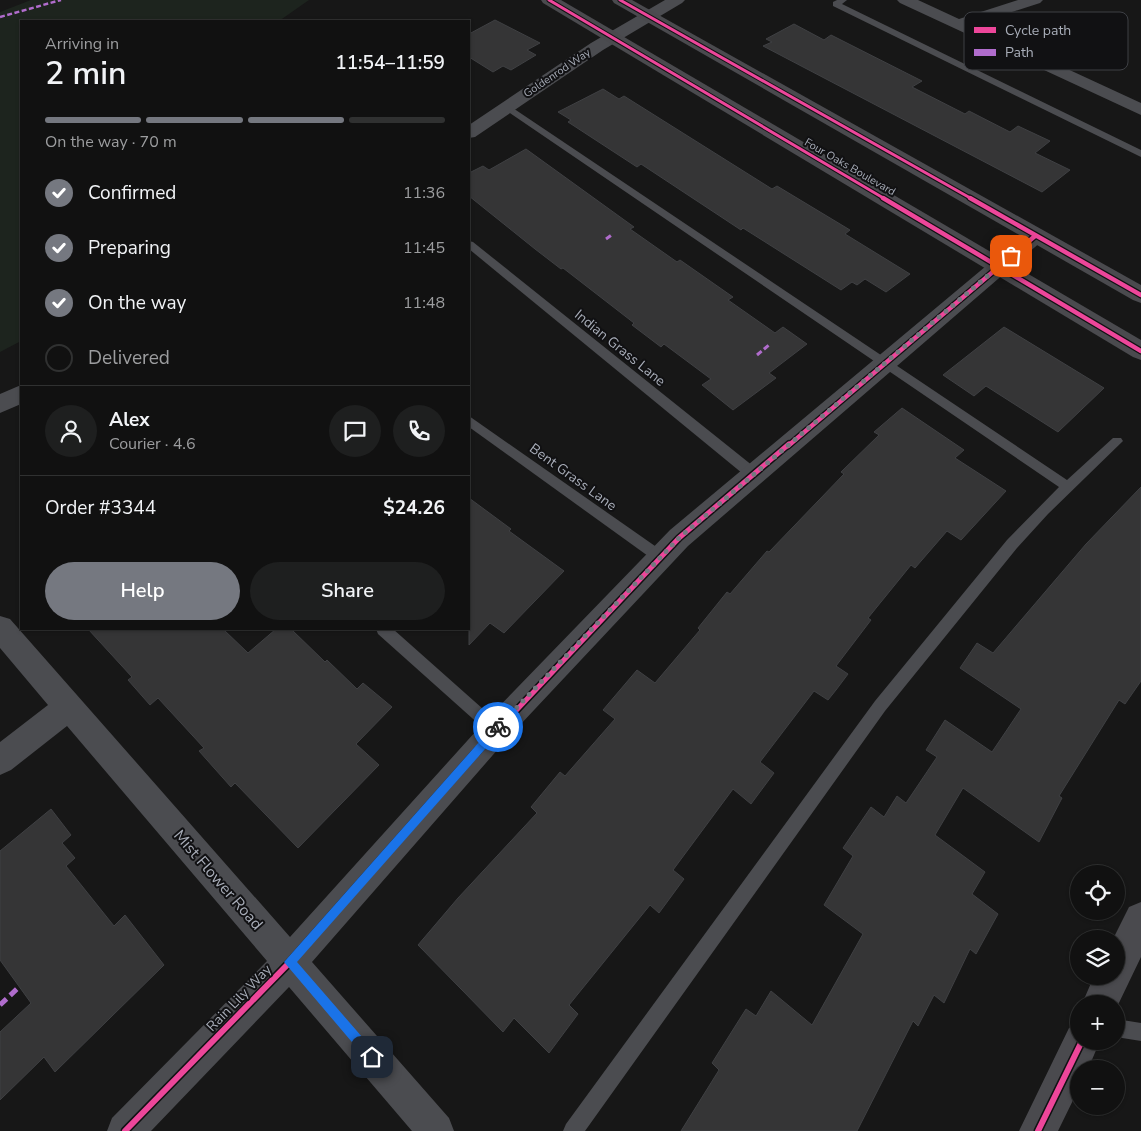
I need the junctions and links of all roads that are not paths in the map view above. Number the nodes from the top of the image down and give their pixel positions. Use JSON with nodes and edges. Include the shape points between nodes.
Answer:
{"nodes":[{"id":1,"x":549,"y":0,"type":"edge"},
{"id":2,"x":620,"y":0,"type":"edge"},
{"id":3,"x":677,"y":0,"type":"edge"},
{"id":4,"x":843,"y":0,"type":"edge"},
{"id":5,"x":905,"y":0,"type":"edge"},
{"id":6,"x":1035,"y":0,"type":"edge"},
{"id":7,"x":994,"y":12,"type":"edge"},
{"id":8,"x":646,"y":15,"type":"junction"},
{"id":9,"x":964,"y":23,"type":"edge"},
{"id":10,"x":959,"y":25,"type":"junction"},
{"id":11,"x":964,"y":27,"type":"edge"},
{"id":12,"x":611,"y":38,"type":"junction"},
{"id":13,"x":964,"y":67,"type":"edge"},
{"id":14,"x":970,"y":70,"type":"edge"},
{"id":15,"x":1055,"y":70,"type":"edge"},
{"id":16,"x":507,"y":107,"type":"junction"},
{"id":17,"x":1141,"y":110,"type":"edge"},
{"id":18,"x":470,"y":132,"type":"edge"},
{"id":19,"x":1141,"y":154,"type":"edge"},
{"id":20,"x":1035,"y":236,"type":"junction"},
{"id":21,"x":470,"y":245,"type":"edge"},
{"id":22,"x":999,"y":266,"type":"junction"},
{"id":23,"x":1141,"y":294,"type":"edge"},
{"id":24,"x":1141,"y":351,"type":"edge"},
{"id":25,"x":884,"y":363,"type":"junction"},
{"id":26,"x":20,"y":394,"type":"edge"},
{"id":27,"x":0,"y":404,"type":"edge"},
{"id":28,"x":470,"y":422,"type":"edge"},
{"id":29,"x":1116,"y":441,"type":"dead end"},
{"id":30,"x":753,"y":474,"type":"junction"},
{"id":31,"x":1068,"y":487,"type":"junction"},
{"id":32,"x":660,"y":557,"type":"junction"},
{"id":33,"x":0,"y":628,"type":"edge"},
{"id":34,"x":384,"y":630,"type":"edge"},
{"id":35,"x":69,"y":707,"type":"junction"},
{"id":36,"x":496,"y":730,"type":"junction"},
{"id":37,"x":0,"y":760,"type":"edge"},
{"id":38,"x":1141,"y":919,"type":"edge"},
{"id":39,"x":1125,"y":952,"type":"edge"},
{"id":40,"x":290,"y":962,"type":"junction"},
{"id":41,"x":1125,"y":1029,"type":"edge"},
{"id":42,"x":1141,"y":1032,"type":"edge"},
{"id":43,"x":1078,"y":1050,"type":"edge"},
{"id":44,"x":125,"y":1131,"type":"edge"},
{"id":45,"x":436,"y":1131,"type":"edge"},
{"id":46,"x":574,"y":1131,"type":"edge"},
{"id":47,"x":1038,"y":1131,"type":"edge"}],
"edges":[{"from":1,"to":12,"type":"street","name":"Four Oaks Boulevard"},
{"from":2,"to":8,"type":"street"},
{"from":3,"to":8,"type":"street","name":"Goldenrod Way"},
{"from":4,"to":13,"type":"lane","via":[[836,4]]},
{"from":5,"to":10,"type":"street"},
{"from":6,"to":7,"type":"street"},
{"from":8,"to":12,"type":"street","name":"Goldenrod Way"},
{"from":8,"to":20,"type":"street"},
{"from":9,"to":10,"type":"street"},
{"from":10,"to":11,"type":"street"},
{"from":12,"to":16,"type":"street","name":"Goldenrod Way"},
{"from":12,"to":22,"type":"street","name":"Four Oaks Boulevard"},
{"from":14,"to":19,"type":"lane"},
{"from":15,"to":17,"type":"street"},
{"from":16,"to":18,"type":"street","name":"Goldenrod Way"},
{"from":16,"to":25,"type":"lane"},
{"from":20,"to":22,"type":"street","name":"Rain Lily Way"},
{"from":20,"to":23,"type":"street"},
{"from":21,"to":30,"type":"lane","name":"Indian Grass Lane"},
{"from":22,"to":24,"type":"street","name":"Four Oaks Boulevard"},
{"from":22,"to":25,"type":"street","name":"Rain Lily Way"},
{"from":25,"to":30,"type":"street","name":"Rain Lily Way"},
{"from":25,"to":31,"type":"lane"},
{"from":26,"to":27,"type":"street"},
{"from":28,"to":32,"type":"lane","name":"Bent Grass Lane"},
{"from":29,"to":31,"type":"lane"},
{"from":30,"to":32,"type":"street","name":"Rain Lily Way"},
{"from":31,"to":46,"type":"lane","via":[[1012,544],[880,706]]},
{"from":32,"to":36,"type":"street","name":"Rain Lily Way"},
{"from":33,"to":35,"type":"street","name":"Mist Flower Road"},
{"from":34,"to":36,"type":"lane"},
{"from":35,"to":37,"type":"street"},
{"from":35,"to":40,"type":"street","name":"Mist Flower Road"},
{"from":36,"to":40,"type":"street","name":"Rain Lily Way"},
{"from":38,"to":39,"type":"street"},
{"from":40,"to":44,"type":"street","name":"Rain Lily Way"},
{"from":40,"to":45,"type":"street","name":"Mist Flower Road"},
{"from":41,"to":42,"type":"lane"},
{"from":43,"to":47,"type":"street"}]}
